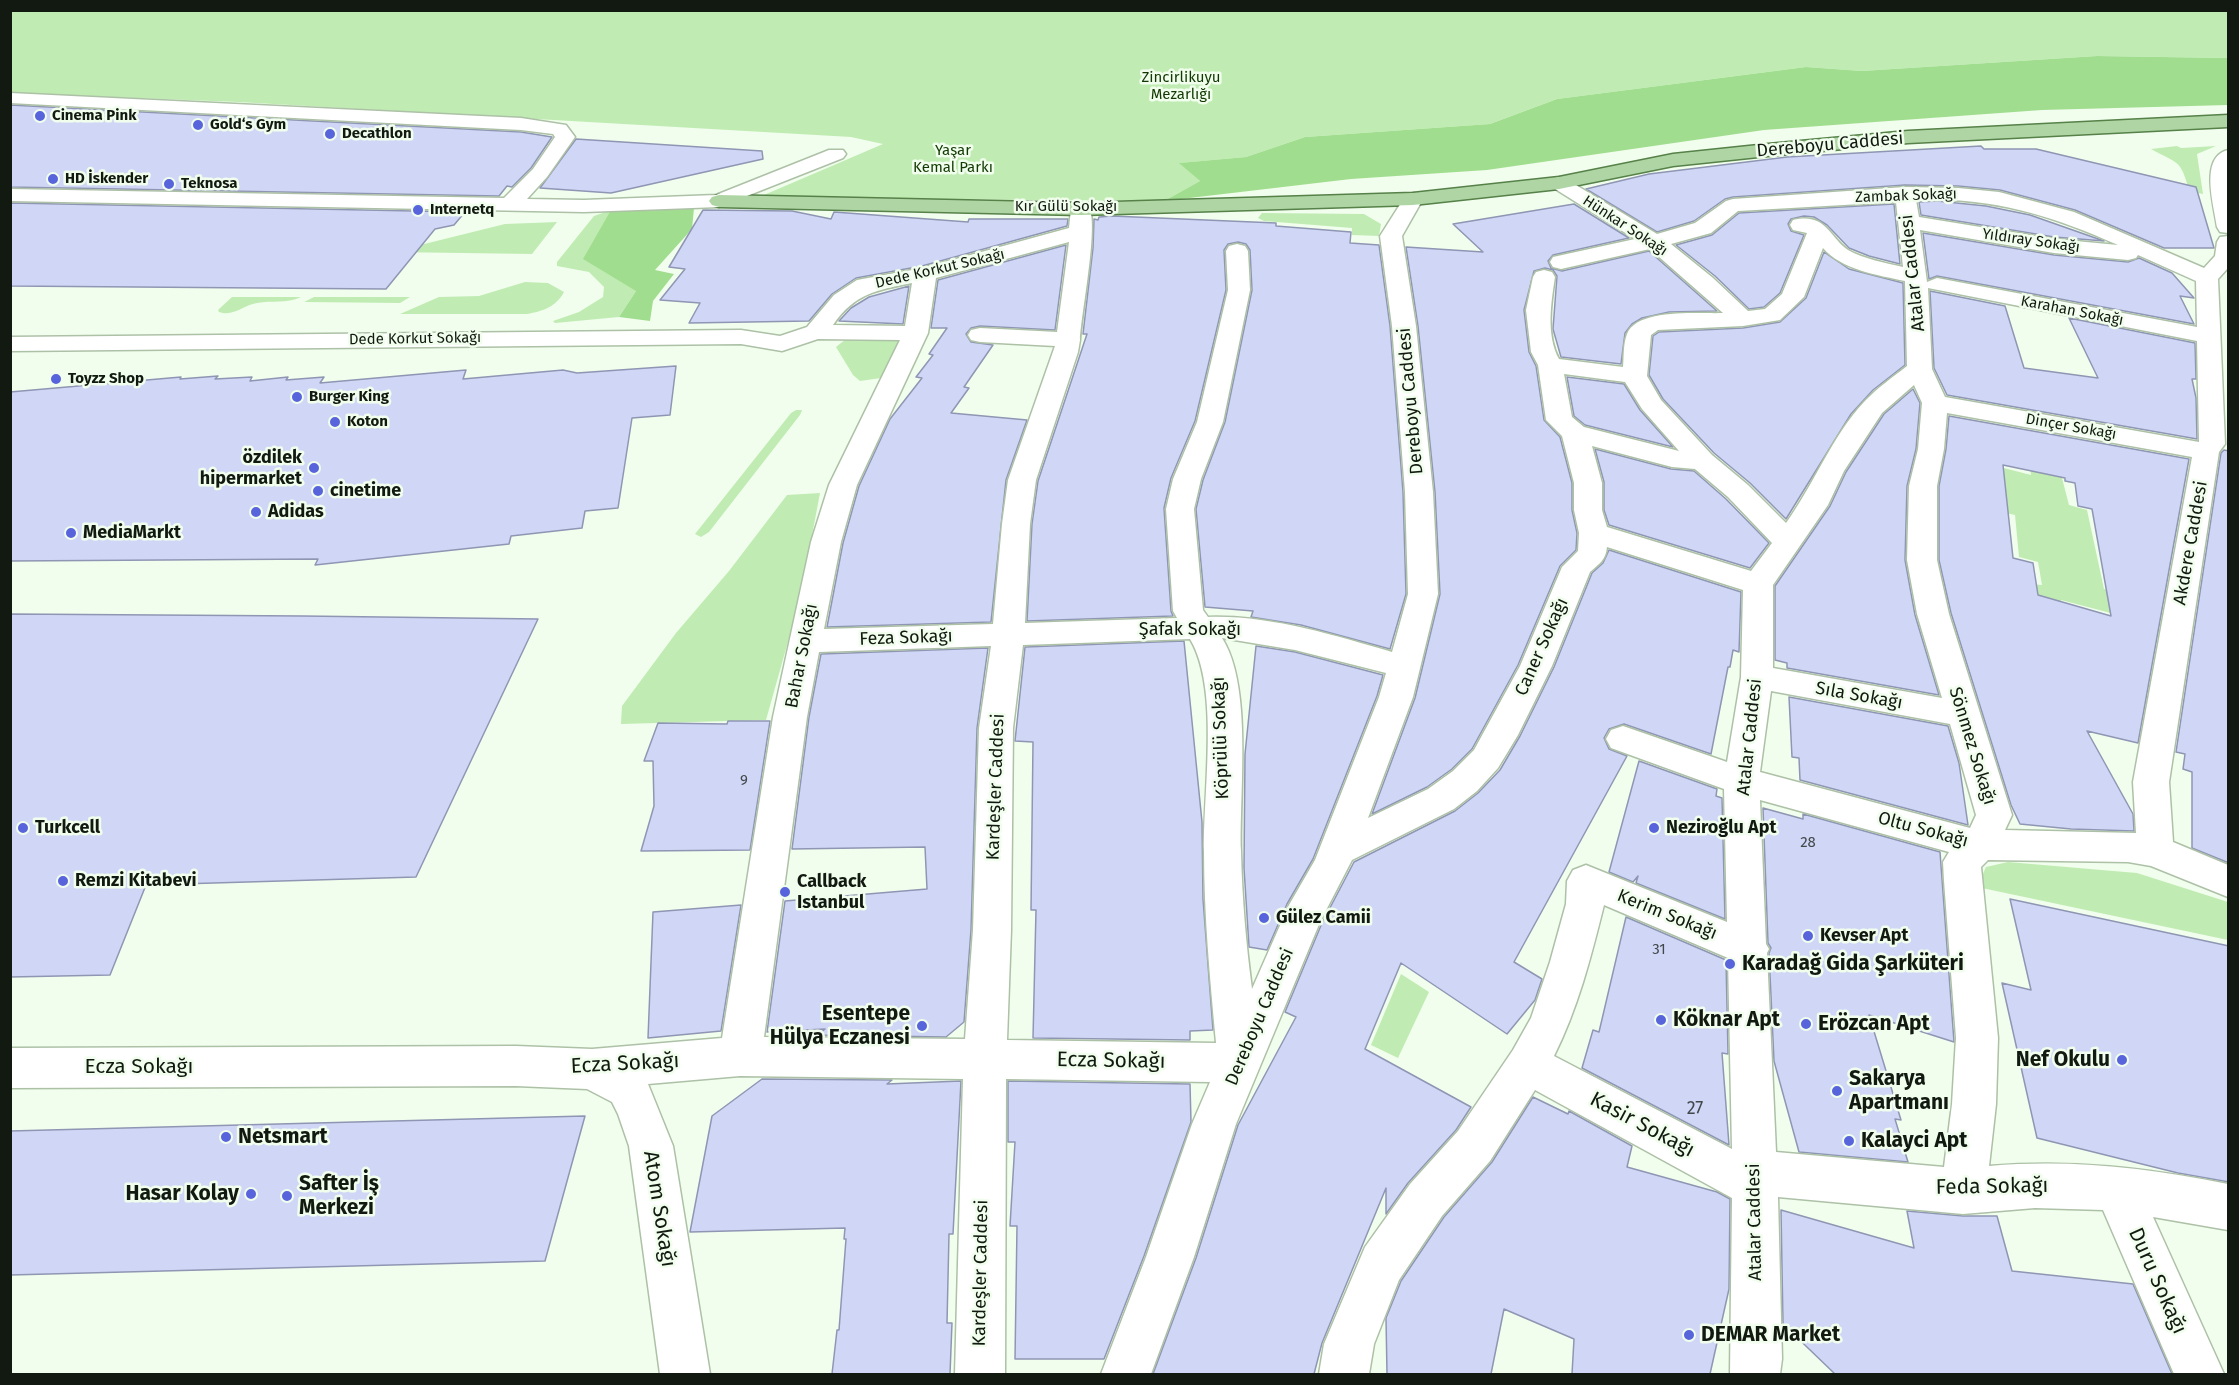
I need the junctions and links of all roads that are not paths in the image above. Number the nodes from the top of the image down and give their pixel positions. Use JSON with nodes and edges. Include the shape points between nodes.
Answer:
{"nodes":[{"id":1,"x":10,"y":98,"type":"edge"},
{"id":2,"x":2229,"y":121,"type":"edge"},
{"id":3,"x":836,"y":154,"type":"dead end"},
{"id":4,"x":2229,"y":156,"type":"edge"},
{"id":5,"x":1559,"y":183,"type":"junction"},
{"id":6,"x":1905,"y":193,"type":"junction"},
{"id":7,"x":10,"y":195,"type":"edge"},
{"id":8,"x":1413,"y":200,"type":"junction"},
{"id":9,"x":719,"y":201,"type":"junction"},
{"id":10,"x":509,"y":205,"type":"junction"},
{"id":11,"x":1733,"y":205,"type":"junction"},
{"id":12,"x":1081,"y":221,"type":"junction"},
{"id":13,"x":1908,"y":222,"type":"junction"},
{"id":14,"x":2229,"y":227,"type":"edge"},
{"id":15,"x":1819,"y":230,"type":"junction"},
{"id":16,"x":2229,"y":242,"type":"edge"},
{"id":17,"x":1656,"y":243,"type":"junction"},
{"id":18,"x":1237,"y":251,"type":"dead end"},
{"id":19,"x":2154,"y":254,"type":"junction"},
{"id":20,"x":925,"y":274,"type":"junction"},
{"id":21,"x":1915,"y":276,"type":"junction"},
{"id":22,"x":2207,"y":278,"type":"junction"},
{"id":23,"x":1937,"y":285,"type":"dead end"},
{"id":24,"x":1743,"y":319,"type":"junction"},
{"id":25,"x":816,"y":332,"type":"junction"},
{"id":26,"x":916,"y":333,"type":"junction"},
{"id":27,"x":980,"y":335,"type":"dead end"},
{"id":28,"x":2208,"y":336,"type":"junction"},
{"id":29,"x":1068,"y":340,"type":"junction"},
{"id":30,"x":10,"y":344,"type":"edge"},
{"id":31,"x":1550,"y":365,"type":"junction"},
{"id":32,"x":1920,"y":369,"type":"junction"},
{"id":33,"x":1634,"y":376,"type":"junction"},
{"id":34,"x":1935,"y":403,"type":"junction"},
{"id":35,"x":1575,"y":433,"type":"junction"},
{"id":36,"x":2216,"y":448,"type":"edge"},
{"id":37,"x":1702,"y":461,"type":"junction"},
{"id":38,"x":1593,"y":533,"type":"junction"},
{"id":39,"x":1787,"y":541,"type":"junction"},
{"id":40,"x":1758,"y":584,"type":"junction"},
{"id":41,"x":1202,"y":630,"type":"junction"},
{"id":42,"x":1008,"y":636,"type":"junction"},
{"id":43,"x":804,"y":641,"type":"junction"},
{"id":44,"x":1404,"y":668,"type":"junction"},
{"id":45,"x":1756,"y":677,"type":"junction"},
{"id":46,"x":1962,"y":714,"type":"junction"},
{"id":47,"x":1623,"y":739,"type":"dead end"},
{"id":48,"x":1741,"y":781,"type":"junction"},
{"id":49,"x":1979,"y":845,"type":"junction"},
{"id":50,"x":1337,"y":850,"type":"junction"},
{"id":51,"x":2155,"y":851,"type":"junction"},
{"id":52,"x":2229,"y":881,"type":"edge"},
{"id":53,"x":1749,"y":949,"type":"junction"},
{"id":54,"x":740,"y":1056,"type":"junction"},
{"id":55,"x":984,"y":1058,"type":"junction"},
{"id":56,"x":1240,"y":1062,"type":"junction"},
{"id":57,"x":1528,"y":1064,"type":"junction"},
{"id":58,"x":10,"y":1068,"type":"edge"},
{"id":59,"x":592,"y":1069,"type":"junction"},
{"id":60,"x":1755,"y":1179,"type":"junction"},
{"id":61,"x":2116,"y":1188,"type":"junction"},
{"id":62,"x":1963,"y":1191,"type":"junction"},
{"id":63,"x":2229,"y":1207,"type":"edge"},
{"id":64,"x":685,"y":1374,"type":"edge"},
{"id":65,"x":980,"y":1374,"type":"edge"},
{"id":66,"x":1126,"y":1374,"type":"edge"},
{"id":67,"x":1344,"y":1374,"type":"edge"},
{"id":68,"x":1755,"y":1374,"type":"edge"},
{"id":69,"x":2199,"y":1374,"type":"edge"}],
"edges":[{"from":1,"to":10,"type":"street","via":[[521,123],[559,129],[566,137],[540,173]]},
{"from":2,"to":5,"type":"main road","name":"Dereboyu Caddesi","via":[[1942,135],[1768,150],[1673,160]]},
{"from":3,"to":9,"type":"street"},
{"from":4,"to":14,"type":"street","via":[[2223,159],[2221,171]]},
{"from":5,"to":8,"type":"main road","name":"Dereboyu Caddesi"},
{"from":5,"to":17,"type":"street","name":"Hünkar Sokağı"},
{"from":6,"to":11,"type":"street","name":"Zambak Sokağı"},
{"from":6,"to":13,"type":"street","name":"Atalar Caddesi"},
{"from":6,"to":19,"type":"street","name":"Zambak Sokağı","via":[[1966,194],[2019,202]]},
{"from":7,"to":10,"type":"street"},
{"from":8,"to":12,"type":"main road","name":"Kır Gülü Sokağı"},
{"from":8,"to":44,"type":"street","name":"Dereboyu Caddesi","via":[[1392,236],[1400,283],[1419,492],[1423,594]]},
{"from":9,"to":10,"type":"street"},
{"from":9,"to":12,"type":"main road","name":"Kır Gülü Sokağı"},
{"from":11,"to":15,"type":"street"},
{"from":11,"to":17,"type":"street","via":[[1703,228]]},
{"from":12,"to":20,"type":"street","name":"Dede Korkut Sokağı"},
{"from":12,"to":29,"type":"street","name":"Kardeşler Caddesi"},
{"from":13,"to":19,"type":"street","name":"Yıldıray Sokağı","via":[[2054,246]]},
{"from":13,"to":21,"type":"street","name":"Atalar Caddesi"},
{"from":15,"to":21,"type":"street","via":[[1840,254],[1877,268]]},
{"from":15,"to":24,"type":"street","via":[[1792,297],[1772,315]]},
{"from":16,"to":22,"type":"street","via":[[2226,257]]},
{"from":17,"to":24,"type":"street","name":"Hünkar Sokağı"},
{"from":17,"to":31,"type":"street","via":[[1552,269],[1538,310],[1543,352]]},
{"from":18,"to":41,"type":"street","name":"Köprülü Sokağı","via":[[1239,290],[1210,422],[1187,479],[1180,509],[1188,611]]},
{"from":19,"to":22,"type":"street","name":"Zambak Sokağı"},
{"from":20,"to":25,"type":"street","name":"Dede Korkut Sokağı","via":[[865,285],[842,300]]},
{"from":20,"to":26,"type":"street","name":"Bahar Sokağı"},
{"from":21,"to":32,"type":"street","name":"Atalar Caddesi"},
{"from":22,"to":28,"type":"street","name":"Akdere Caddesi"},
{"from":23,"to":28,"type":"street","name":"Karahan Sokağı"},
{"from":24,"to":33,"type":"street","via":[[1653,323],[1645,327],[1639,334]]},
{"from":25,"to":26,"type":"street","name":"Dede Korkut Sokağı"},
{"from":25,"to":30,"type":"street","name":"Dede Korkut Sokağı","via":[[782,344],[741,337]]},
{"from":26,"to":43,"type":"street","name":"Bahar Sokağı","via":[[843,485]]},
{"from":27,"to":29,"type":"street"},
{"from":28,"to":36,"type":"street","name":"Akdere Caddesi"},
{"from":29,"to":42,"type":"street","name":"Kardeşler Caddesi","via":[[1022,480]]},
{"from":31,"to":33,"type":"street"},
{"from":31,"to":35,"type":"street","via":[[1559,420]]},
{"from":32,"to":34,"type":"street","name":"Sönmez Sokağı"},
{"from":32,"to":39,"type":"street","via":[[1872,408],[1830,471],[1814,506]]},
{"from":33,"to":37,"type":"street","via":[[1651,404]]},
{"from":34,"to":36,"type":"street","name":"Dinçer Sokağı"},
{"from":34,"to":46,"type":"street","name":"Sönmez Sokağı","via":[[1923,486],[1922,560]]},
{"from":35,"to":37,"type":"street","via":[[1672,459]]},
{"from":35,"to":38,"type":"street","via":[[1588,483]]},
{"from":36,"to":51,"type":"street","name":"Akdere Caddesi","via":[[2151,782]]},
{"from":37,"to":39,"type":"street"},
{"from":38,"to":40,"type":"street"},
{"from":38,"to":50,"type":"street","name":"Caner Sokağı","via":[[1592,555],[1577,567],[1536,666],[1486,759],[1441,799]]},
{"from":39,"to":40,"type":"street"},
{"from":40,"to":45,"type":"street","name":"Atalar Caddesi"},
{"from":41,"to":42,"type":"street","name":"Şafak Sokağı"},
{"from":41,"to":44,"type":"street","name":"Şafak Sokağı","via":[[1229,627],[1277,633]]},
{"from":41,"to":56,"type":"street","name":"Köprülü Sokağı","via":[[1221,675],[1225,763],[1222,851]]},
{"from":42,"to":43,"type":"street","name":"Feza Sokağı"},
{"from":42,"to":55,"type":"street","name":"Kardeşler Caddesi","via":[[996,728],[992,930]]},
{"from":43,"to":54,"type":"street","name":"Bahar Sokağı"},
{"from":44,"to":50,"type":"street","name":"Dereboyu Caddesi"},
{"from":45,"to":46,"type":"street","name":"Sıla Sokağı"},
{"from":45,"to":48,"type":"street","name":"Atalar Caddesi"},
{"from":46,"to":49,"type":"street","name":"Sönmez Sokağı","via":[[1994,815]]},
{"from":47,"to":48,"type":"street","name":"Oltu Sokağı"},
{"from":48,"to":49,"type":"street","name":"Oltu Sokağı"},
{"from":48,"to":53,"type":"street","name":"Atalar Caddesi"},
{"from":49,"to":51,"type":"street","name":"Oltu Sokağı","via":[[2128,847]]},
{"from":49,"to":62,"type":"street","name":"Sönmez Sokağı","via":[[1962,862],[1962,900],[1976,1019],[1973,1122]]},
{"from":50,"to":56,"type":"street","name":"Dereboyu Caddesi","via":[[1303,917]]},
{"from":51,"to":52,"type":"street","name":"Oltu Sokağı"},
{"from":53,"to":57,"type":"street","name":"Kerim Sokağı","via":[[1586,881],[1585,904],[1570,962],[1549,1024]]},
{"from":53,"to":60,"type":"street","name":"Atalar Caddesi"},
{"from":54,"to":55,"type":"street","name":"Ecza Sokağı"},
{"from":54,"to":59,"type":"street","name":"Ecza Sokağı"},
{"from":55,"to":56,"type":"street","name":"Ecza Sokağı"},
{"from":55,"to":65,"type":"street","name":"Kardeşler Caddesi"},
{"from":56,"to":66,"type":"street","name":"Dereboyu Caddesi","via":[[1214,1124]]},
{"from":57,"to":60,"type":"street","name":"Kasir Sokağı"},
{"from":57,"to":67,"type":"street","via":[[1474,1146],[1426,1200],[1382,1264],[1350,1344]]},
{"from":58,"to":59,"type":"street","name":"Ecza Sokağı"},
{"from":59,"to":64,"type":"street","name":"Atom Sokağı","via":[[627,1088],[651,1146]]},
{"from":60,"to":62,"type":"street","name":"Feda Sokağı"},
{"from":60,"to":68,"type":"street","name":"Atalar Caddesi"},
{"from":61,"to":62,"type":"street","name":"Feda Sokağı","via":[[2035,1185]]},
{"from":61,"to":63,"type":"street","name":"Feda Sokağı"},
{"from":61,"to":69,"type":"street","name":"Duru Sokağı"}]}
